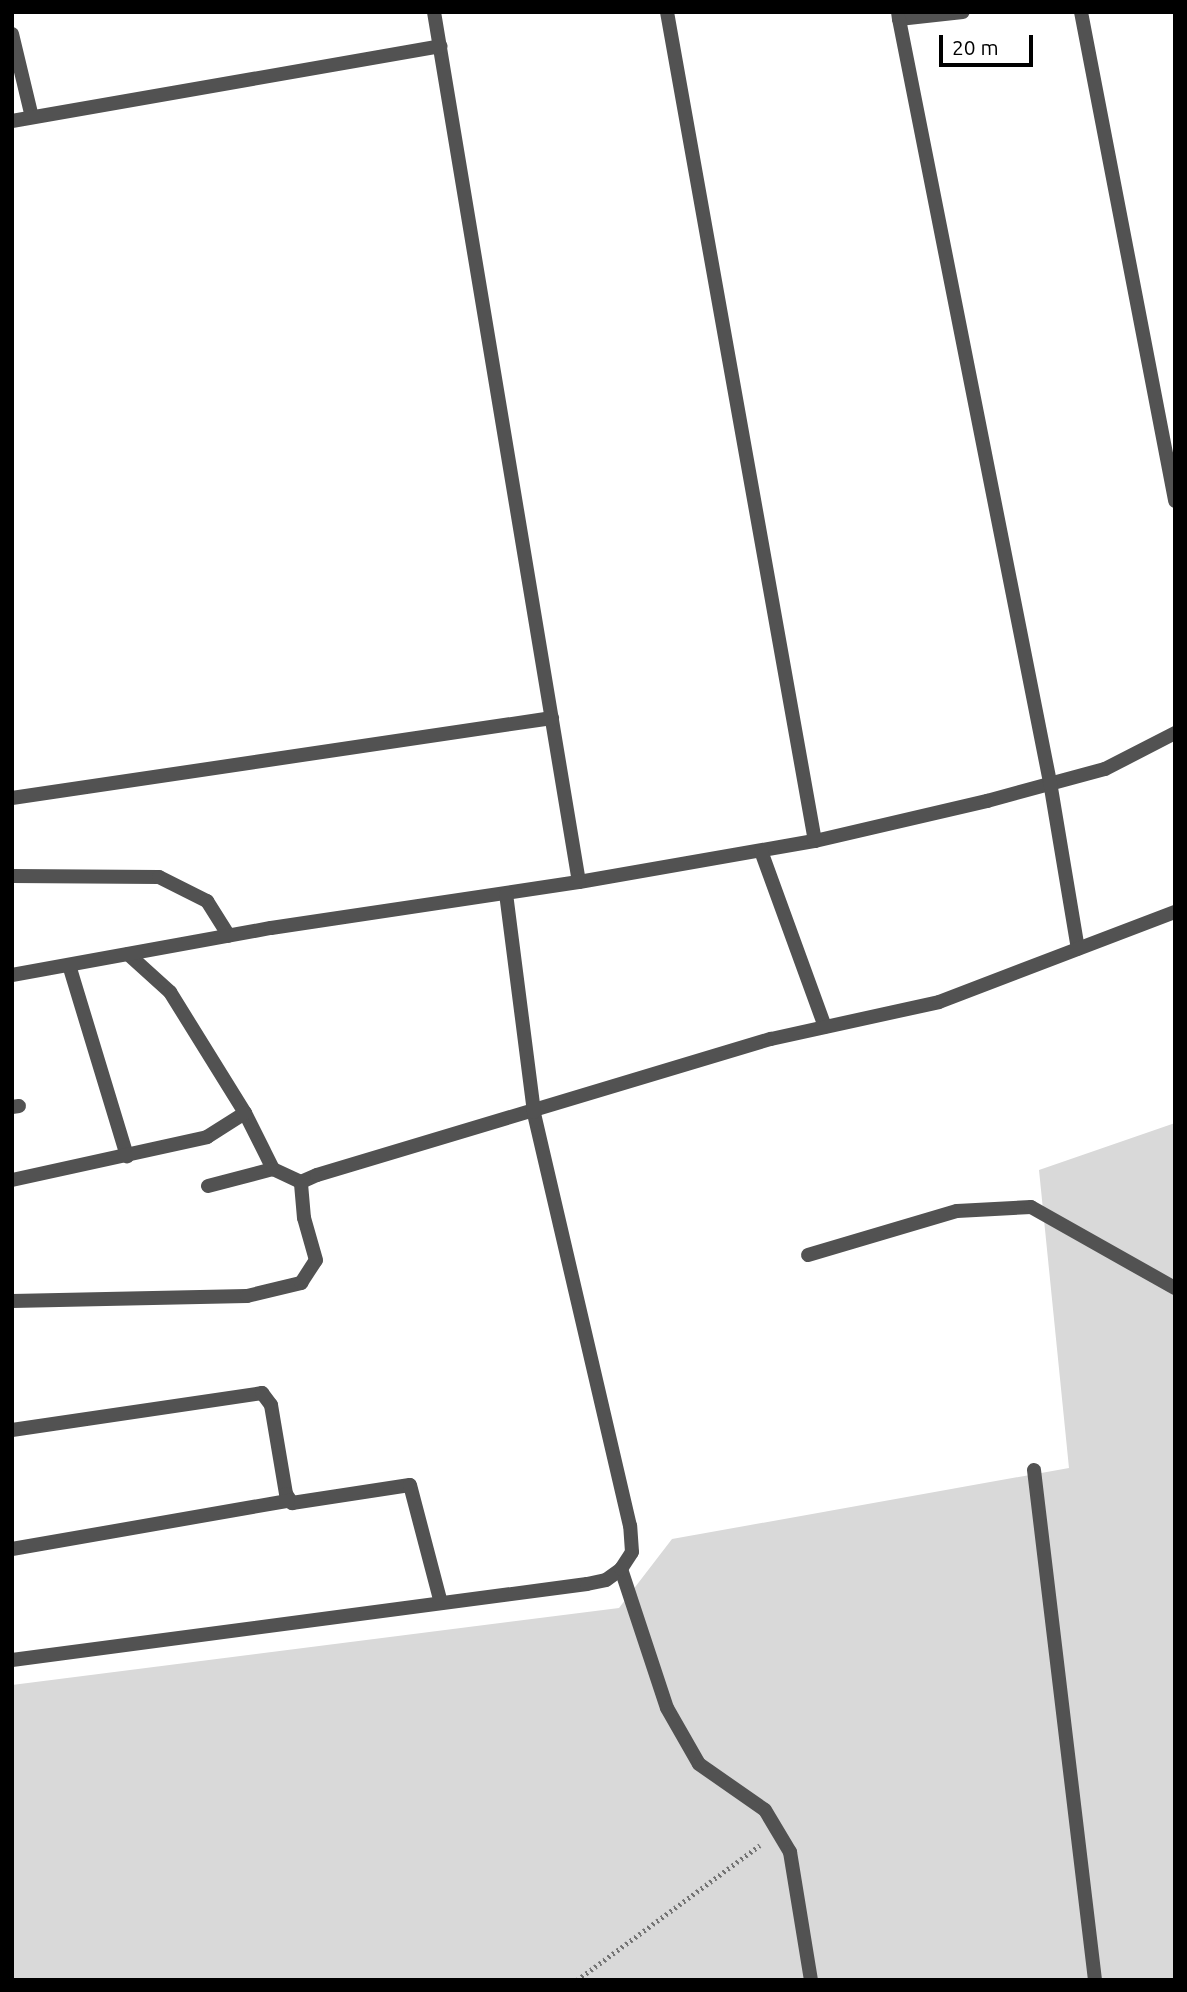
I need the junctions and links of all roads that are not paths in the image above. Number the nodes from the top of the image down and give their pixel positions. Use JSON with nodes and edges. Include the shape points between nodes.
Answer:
{"nodes":[{"id":1,"x":434,"y":12,"type":"edge"},
{"id":2,"x":667,"y":12,"type":"edge"},
{"id":3,"x":963,"y":12,"type":"edge"},
{"id":4,"x":1081,"y":12,"type":"edge"},
{"id":5,"x":899,"y":16,"type":"edge"},
{"id":6,"x":12,"y":34,"type":"edge"},
{"id":7,"x":440,"y":46,"type":"junction"},
{"id":8,"x":32,"y":117,"type":"junction"},
{"id":9,"x":12,"y":121,"type":"edge"},
{"id":10,"x":1175,"y":501,"type":"edge"},
{"id":11,"x":552,"y":718,"type":"junction"},
{"id":12,"x":1175,"y":733,"type":"edge"},
{"id":13,"x":1050,"y":782,"type":"junction"},
{"id":14,"x":12,"y":798,"type":"edge"},
{"id":15,"x":815,"y":841,"type":"junction"},
{"id":16,"x":761,"y":851,"type":"junction"},
{"id":17,"x":12,"y":876,"type":"edge"},
{"id":18,"x":579,"y":883,"type":"junction"},
{"id":19,"x":506,"y":894,"type":"junction"},
{"id":20,"x":1175,"y":912,"type":"edge"},
{"id":21,"x":229,"y":936,"type":"junction"},
{"id":22,"x":1078,"y":949,"type":"junction"},
{"id":23,"x":128,"y":954,"type":"junction"},
{"id":24,"x":69,"y":965,"type":"junction"},
{"id":25,"x":12,"y":975,"type":"edge"},
{"id":26,"x":825,"y":1027,"type":"junction"},
{"id":27,"x":245,"y":1112,"type":"junction"},
{"id":28,"x":534,"y":1112,"type":"junction"},
{"id":29,"x":127,"y":1156,"type":"junction"},
{"id":30,"x":273,"y":1169,"type":"junction"},
{"id":31,"x":12,"y":1180,"type":"edge"},
{"id":32,"x":301,"y":1182,"type":"junction"},
{"id":33,"x":208,"y":1186,"type":"dead end"},
{"id":34,"x":808,"y":1255,"type":"dead end"},
{"id":35,"x":1175,"y":1287,"type":"edge"},
{"id":36,"x":12,"y":1301,"type":"edge"},
{"id":37,"x":12,"y":1430,"type":"edge"},
{"id":38,"x":1034,"y":1470,"type":"dead end"},
{"id":39,"x":288,"y":1501,"type":"junction"},
{"id":40,"x":12,"y":1549,"type":"edge"},
{"id":41,"x":621,"y":1569,"type":"junction"},
{"id":42,"x":441,"y":1603,"type":"junction"},
{"id":43,"x":12,"y":1660,"type":"edge"},
{"id":44,"x":811,"y":1980,"type":"edge"},
{"id":45,"x":1095,"y":1980,"type":"edge"}],
"edges":[{"from":1,"to":7,"type":"street"},
{"from":2,"to":15,"type":"street"},
{"from":3,"to":5,"type":"street"},
{"from":4,"to":10,"type":"street"},
{"from":5,"to":13,"type":"street"},
{"from":6,"to":8,"type":"street"},
{"from":7,"to":8,"type":"street"},
{"from":7,"to":11,"type":"street"},
{"from":8,"to":9,"type":"street"},
{"from":11,"to":14,"type":"street"},
{"from":11,"to":18,"type":"street"},
{"from":12,"to":13,"type":"street","via":[[1105,769]]},
{"from":13,"to":15,"type":"street"},
{"from":13,"to":22,"type":"street"},
{"from":15,"to":16,"type":"street"},
{"from":16,"to":18,"type":"street"},
{"from":16,"to":26,"type":"street"},
{"from":17,"to":21,"type":"street","via":[[159,877],[207,901]]},
{"from":18,"to":19,"type":"street"},
{"from":19,"to":21,"type":"street"},
{"from":19,"to":28,"type":"street"},
{"from":20,"to":22,"type":"street"},
{"from":21,"to":23,"type":"street"},
{"from":22,"to":26,"type":"street","via":[[939,1002]]},
{"from":23,"to":24,"type":"street"},
{"from":23,"to":27,"type":"street","via":[[170,992]]},
{"from":24,"to":25,"type":"street"},
{"from":24,"to":29,"type":"street"},
{"from":26,"to":28,"type":"street","via":[[771,1039]]},
{"from":27,"to":29,"type":"street","via":[[207,1137]]},
{"from":27,"to":30,"type":"street"},
{"from":28,"to":32,"type":"street"},
{"from":28,"to":41,"type":"street","via":[[630,1526],[632,1552]]},
{"from":29,"to":31,"type":"street"},
{"from":30,"to":32,"type":"street"},
{"from":30,"to":33,"type":"street"},
{"from":32,"to":36,"type":"street","via":[[304,1218],[317,1260],[300,1283],[247,1296]]},
{"from":34,"to":35,"type":"street","via":[[957,1211],[1031,1207]]},
{"from":37,"to":39,"type":"street","via":[[262,1394],[271,1405]]},
{"from":38,"to":45,"type":"street"},
{"from":39,"to":40,"type":"street"},
{"from":39,"to":42,"type":"street","via":[[410,1485]]},
{"from":41,"to":42,"type":"street","via":[[606,1580],[587,1584]]},
{"from":41,"to":44,"type":"street","via":[[667,1709],[698,1764],[765,1810],[780,1831],[797,1873]]},
{"from":42,"to":43,"type":"street"}]}
